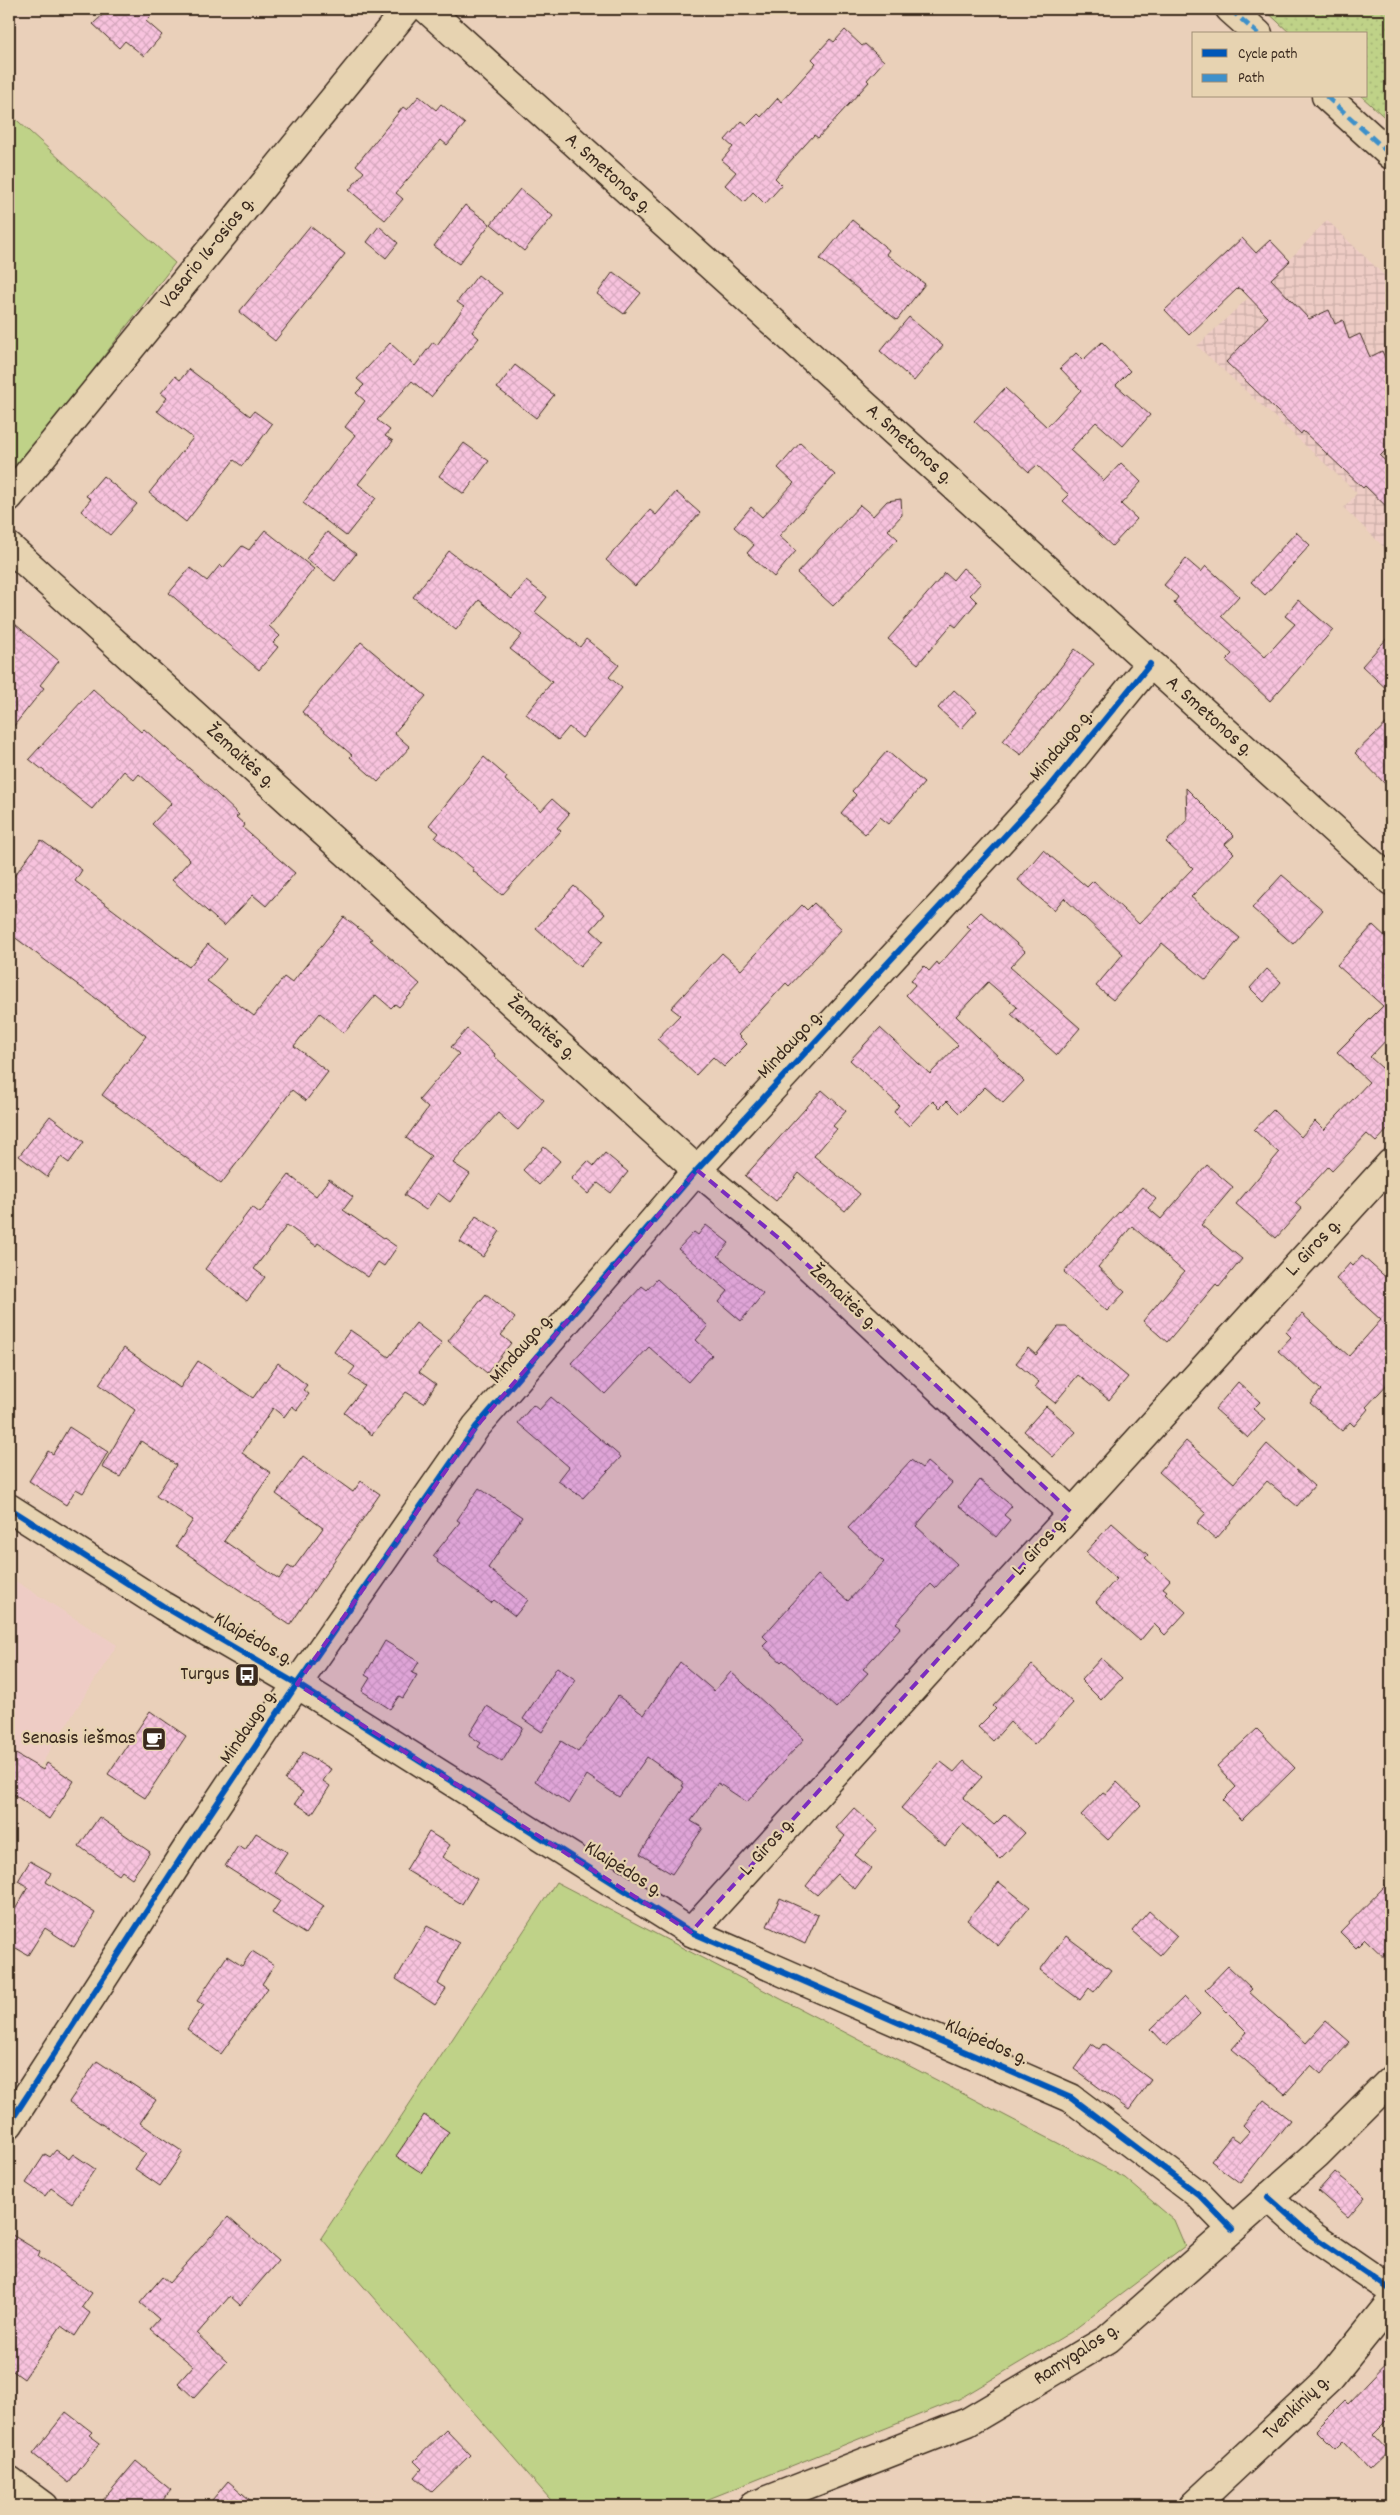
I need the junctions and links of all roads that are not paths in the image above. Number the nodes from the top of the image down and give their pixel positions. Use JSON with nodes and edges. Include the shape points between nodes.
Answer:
{"nodes":[{"id":1,"x":407,"y":9,"type":"edge"},
{"id":2,"x":427,"y":9,"type":"edge"},
{"id":3,"x":1230,"y":9,"type":"edge"},
{"id":4,"x":1256,"y":32,"type":"edge"},
{"id":5,"x":1328,"y":98,"type":"edge"},
{"id":6,"x":1391,"y":156,"type":"edge"},
{"id":7,"x":9,"y":497,"type":"edge"},
{"id":8,"x":9,"y":547,"type":"edge"},
{"id":9,"x":1150,"y":664,"type":"junction"},
{"id":10,"x":1391,"y":881,"type":"edge"},
{"id":11,"x":1391,"y":1163,"type":"edge"},
{"id":12,"x":697,"y":1170,"type":"junction"},
{"id":13,"x":9,"y":1508,"type":"edge"},
{"id":14,"x":1071,"y":1512,"type":"junction"},
{"id":15,"x":297,"y":1684,"type":"junction"},
{"id":16,"x":691,"y":1932,"type":"junction"},
{"id":17,"x":1391,"y":2080,"type":"edge"},
{"id":18,"x":9,"y":2124,"type":"edge"},
{"id":19,"x":1268,"y":2197,"type":"junction"},
{"id":20,"x":1232,"y":2229,"type":"junction"},
{"id":21,"x":1391,"y":2290,"type":"edge"},
{"id":22,"x":1391,"y":2302,"type":"edge"},
{"id":23,"x":9,"y":2480,"type":"edge"},
{"id":24,"x":44,"y":2506,"type":"edge"},
{"id":25,"x":753,"y":2506,"type":"edge"},
{"id":26,"x":1193,"y":2506,"type":"edge"}],
"edges":[{"from":1,"to":7,"type":"street","name":"Vasario 16-osios g."},
{"from":2,"to":9,"type":"street","name":"A. Smetonos g."},
{"from":3,"to":4,"type":"street"},
{"from":5,"to":6,"type":"street"},
{"from":8,"to":12,"type":"street","name":"Žemaitės g."},
{"from":9,"to":10,"type":"street","name":"A. Smetonos g."},
{"from":9,"to":12,"type":"street","name":"Mindaugo g.","via":[[1049,788]]},
{"from":11,"to":14,"type":"street","name":"L. Giros g."},
{"from":12,"to":14,"type":"street","name":"Žemaitės g.","via":[[781,1240]]},
{"from":12,"to":15,"type":"street","name":"Mindaugo g.","via":[[476,1427]]},
{"from":13,"to":15,"type":"street","name":"Klaipėdos g.","via":[[163,1606]]},
{"from":14,"to":16,"type":"street","name":"L. Giros g."},
{"from":15,"to":16,"type":"street","name":"Klaipėdos g."},
{"from":15,"to":18,"type":"street","name":"Mindaugo g."},
{"from":16,"to":20,"type":"street","name":"Klaipėdos g.","via":[[1071,2098],[1198,2194]]},
{"from":17,"to":19,"type":"street","name":"Ramygalos g.","via":[[1316,2156]]},
{"from":19,"to":20,"type":"street","name":"Ramygalos g."},
{"from":19,"to":21,"type":"street","via":[[1311,2234]]},
{"from":20,"to":25,"type":"street","name":"Ramygalos g.","via":[[1108,2339],[968,2422]]},
{"from":22,"to":26,"type":"street","name":"Tvenkinių g.","via":[[1329,2379]]},
{"from":23,"to":24,"type":"street"}]}
